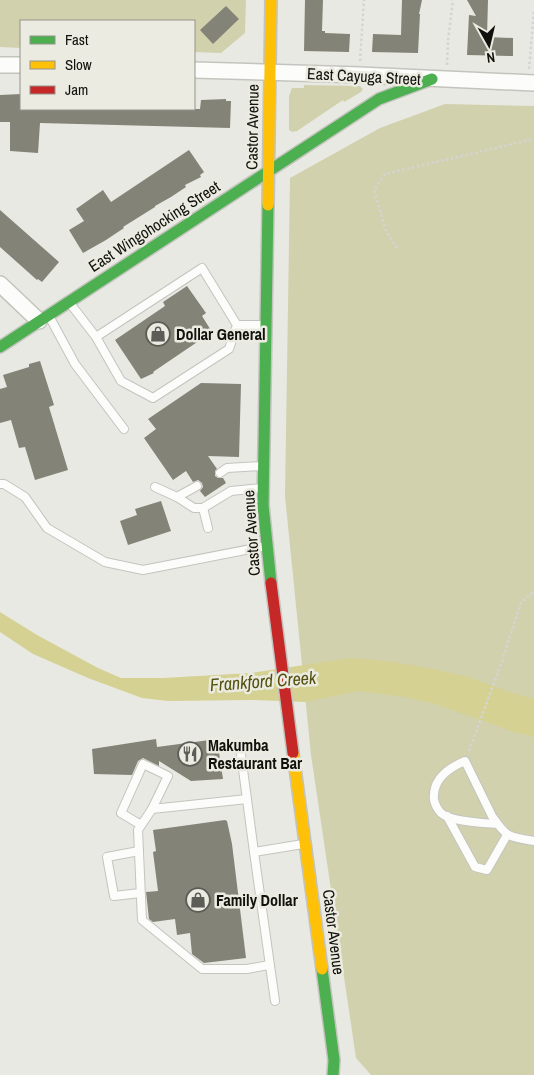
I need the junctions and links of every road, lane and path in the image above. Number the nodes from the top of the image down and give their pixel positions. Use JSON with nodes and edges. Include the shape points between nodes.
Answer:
{"nodes":[{"id":1,"x":271,"y":0,"type":"edge"},
{"id":2,"x":364,"y":0,"type":"edge"},
{"id":3,"x":453,"y":0,"type":"edge"},
{"id":4,"x":534,"y":10,"type":"edge"},
{"id":5,"x":0,"y":64,"type":"edge"},
{"id":6,"x":20,"y":65,"type":"edge"},
{"id":7,"x":195,"y":70,"type":"edge"},
{"id":8,"x":269,"y":72,"type":"junction"},
{"id":9,"x":360,"y":75,"type":"junction"},
{"id":10,"x":439,"y":79,"type":"junction"},
{"id":11,"x":531,"y":82,"type":"edge"},
{"id":12,"x":534,"y":139,"type":"edge"},
{"id":13,"x":267,"y":172,"type":"junction"},
{"id":14,"x":397,"y":248,"type":"dead end"},
{"id":15,"x":0,"y":284,"type":"edge"},
{"id":16,"x":68,"y":301,"type":"junction"},
{"id":17,"x":43,"y":318,"type":"junction"},
{"id":18,"x":237,"y":325,"type":"junction"},
{"id":19,"x":266,"y":325,"type":"junction"},
{"id":20,"x":96,"y":337,"type":"junction"},
{"id":21,"x":0,"y":347,"type":"edge"},
{"id":22,"x":124,"y":429,"type":"dead end"},
{"id":23,"x":264,"y":466,"type":"junction"},
{"id":24,"x":220,"y":473,"type":"dead end"},
{"id":25,"x":0,"y":484,"type":"edge"},
{"id":26,"x":155,"y":486,"type":"dead end"},
{"id":27,"x":197,"y":486,"type":"dead end"},
{"id":28,"x":264,"y":488,"type":"junction"},
{"id":29,"x":177,"y":497,"type":"junction"},
{"id":30,"x":203,"y":508,"type":"junction"},
{"id":31,"x":208,"y":528,"type":"dead end"},
{"id":32,"x":268,"y":546,"type":"junction"},
{"id":33,"x":534,"y":591,"type":"edge"},
{"id":34,"x":240,"y":747,"type":"dead end"},
{"id":35,"x":468,"y":752,"type":"joint"},
{"id":36,"x":465,"y":761,"type":"junction"},
{"id":37,"x":247,"y":799,"type":"junction"},
{"id":38,"x":152,"y":809,"type":"junction"},
{"id":39,"x":447,"y":816,"type":"junction"},
{"id":40,"x":497,"y":824,"type":"junction"},
{"id":41,"x":141,"y":825,"type":"junction"},
{"id":42,"x":507,"y":834,"type":"junction"},
{"id":43,"x":534,"y":841,"type":"edge"},
{"id":44,"x":305,"y":844,"type":"junction"},
{"id":45,"x":139,"y":851,"type":"junction"},
{"id":46,"x":254,"y":852,"type":"junction"},
{"id":47,"x":140,"y":892,"type":"junction"},
{"id":48,"x":269,"y":965,"type":"junction"},
{"id":49,"x":275,"y":1001,"type":"dead end"},
{"id":50,"x":334,"y":1060,"type":"junction"},
{"id":51,"x":333,"y":1075,"type":"edge"},
{"id":52,"x":341,"y":1075,"type":"edge"}],
"edges":[{"from":1,"to":8,"type":"main road","name":"Castor Avenue"},
{"from":2,"to":9,"type":"path"},
{"from":3,"to":10,"type":"path"},
{"from":4,"to":11,"type":"path"},
{"from":5,"to":6,"type":"street"},
{"from":7,"to":8,"type":"street","name":"East Cayuga Street"},
{"from":8,"to":9,"type":"street","name":"East Cayuga Street"},
{"from":8,"to":13,"type":"main road","name":"Castor Avenue"},
{"from":9,"to":10,"type":"street","name":"East Cayuga Street"},
{"from":10,"to":11,"type":"street","name":"East Cayuga Street"},
{"from":10,"to":13,"type":"main road","name":"East Wingohocking Street","via":[[379,99]]},
{"from":12,"to":14,"type":"path","via":[[385,174],[374,190],[386,231]]},
{"from":13,"to":16,"type":"main road","name":"East Wingohocking Street"},
{"from":13,"to":19,"type":"main road","name":"Castor Avenue"},
{"from":15,"to":17,"type":"street"},
{"from":16,"to":17,"type":"main road","name":"East Wingohocking Street"},
{"from":16,"to":20,"type":"lane"},
{"from":17,"to":21,"type":"main road","name":"East Wingohocking Street"},
{"from":17,"to":22,"type":"lane"},
{"from":18,"to":19,"type":"lane"},
{"from":18,"to":20,"type":"lane","via":[[202,268]]},
{"from":18,"to":20,"type":"lane","via":[[229,349],[153,398],[121,381]]},
{"from":19,"to":23,"type":"main road","name":"Castor Avenue"},
{"from":23,"to":24,"type":"lane","via":[[227,468]]},
{"from":23,"to":28,"type":"main road","name":"Castor Avenue"},
{"from":25,"to":32,"type":"lane","via":[[24,497],[47,528],[106,562],[143,570]]},
{"from":26,"to":29,"type":"lane"},
{"from":27,"to":29,"type":"lane"},
{"from":28,"to":30,"type":"lane","via":[[231,491]]},
{"from":28,"to":32,"type":"main road","name":"Castor Avenue"},
{"from":29,"to":30,"type":"lane","via":[[194,508]]},
{"from":30,"to":31,"type":"lane"},
{"from":32,"to":44,"type":"main road","name":"Castor Avenue"},
{"from":33,"to":35,"type":"path","via":[[521,603]]},
{"from":34,"to":37,"type":"lane"},
{"from":35,"to":36,"type":"lane"},
{"from":36,"to":39,"type":"lane","via":[[438,779],[433,791],[441,814]]},
{"from":36,"to":40,"type":"lane"},
{"from":37,"to":38,"type":"lane"},
{"from":37,"to":46,"type":"lane"},
{"from":38,"to":41,"type":"lane"},
{"from":38,"to":41,"type":"lane","via":[[168,776],[142,764],[121,813]]},
{"from":39,"to":40,"type":"lane"},
{"from":39,"to":42,"type":"lane","via":[[475,867],[487,870]]},
{"from":40,"to":42,"type":"lane"},
{"from":41,"to":45,"type":"lane","via":[[138,830]]},
{"from":42,"to":43,"type":"lane"},
{"from":44,"to":46,"type":"lane"},
{"from":44,"to":50,"type":"main road","name":"Castor Avenue"},
{"from":45,"to":47,"type":"lane"},
{"from":45,"to":47,"type":"lane","via":[[107,857],[114,896]]},
{"from":46,"to":48,"type":"lane"},
{"from":47,"to":48,"type":"lane","via":[[142,920],[202,969],[247,969]]},
{"from":48,"to":49,"type":"lane"},
{"from":50,"to":51,"type":"main road","name":"Castor Avenue"},
{"from":50,"to":52,"type":"main road","name":"Castor Avenue"}]}
